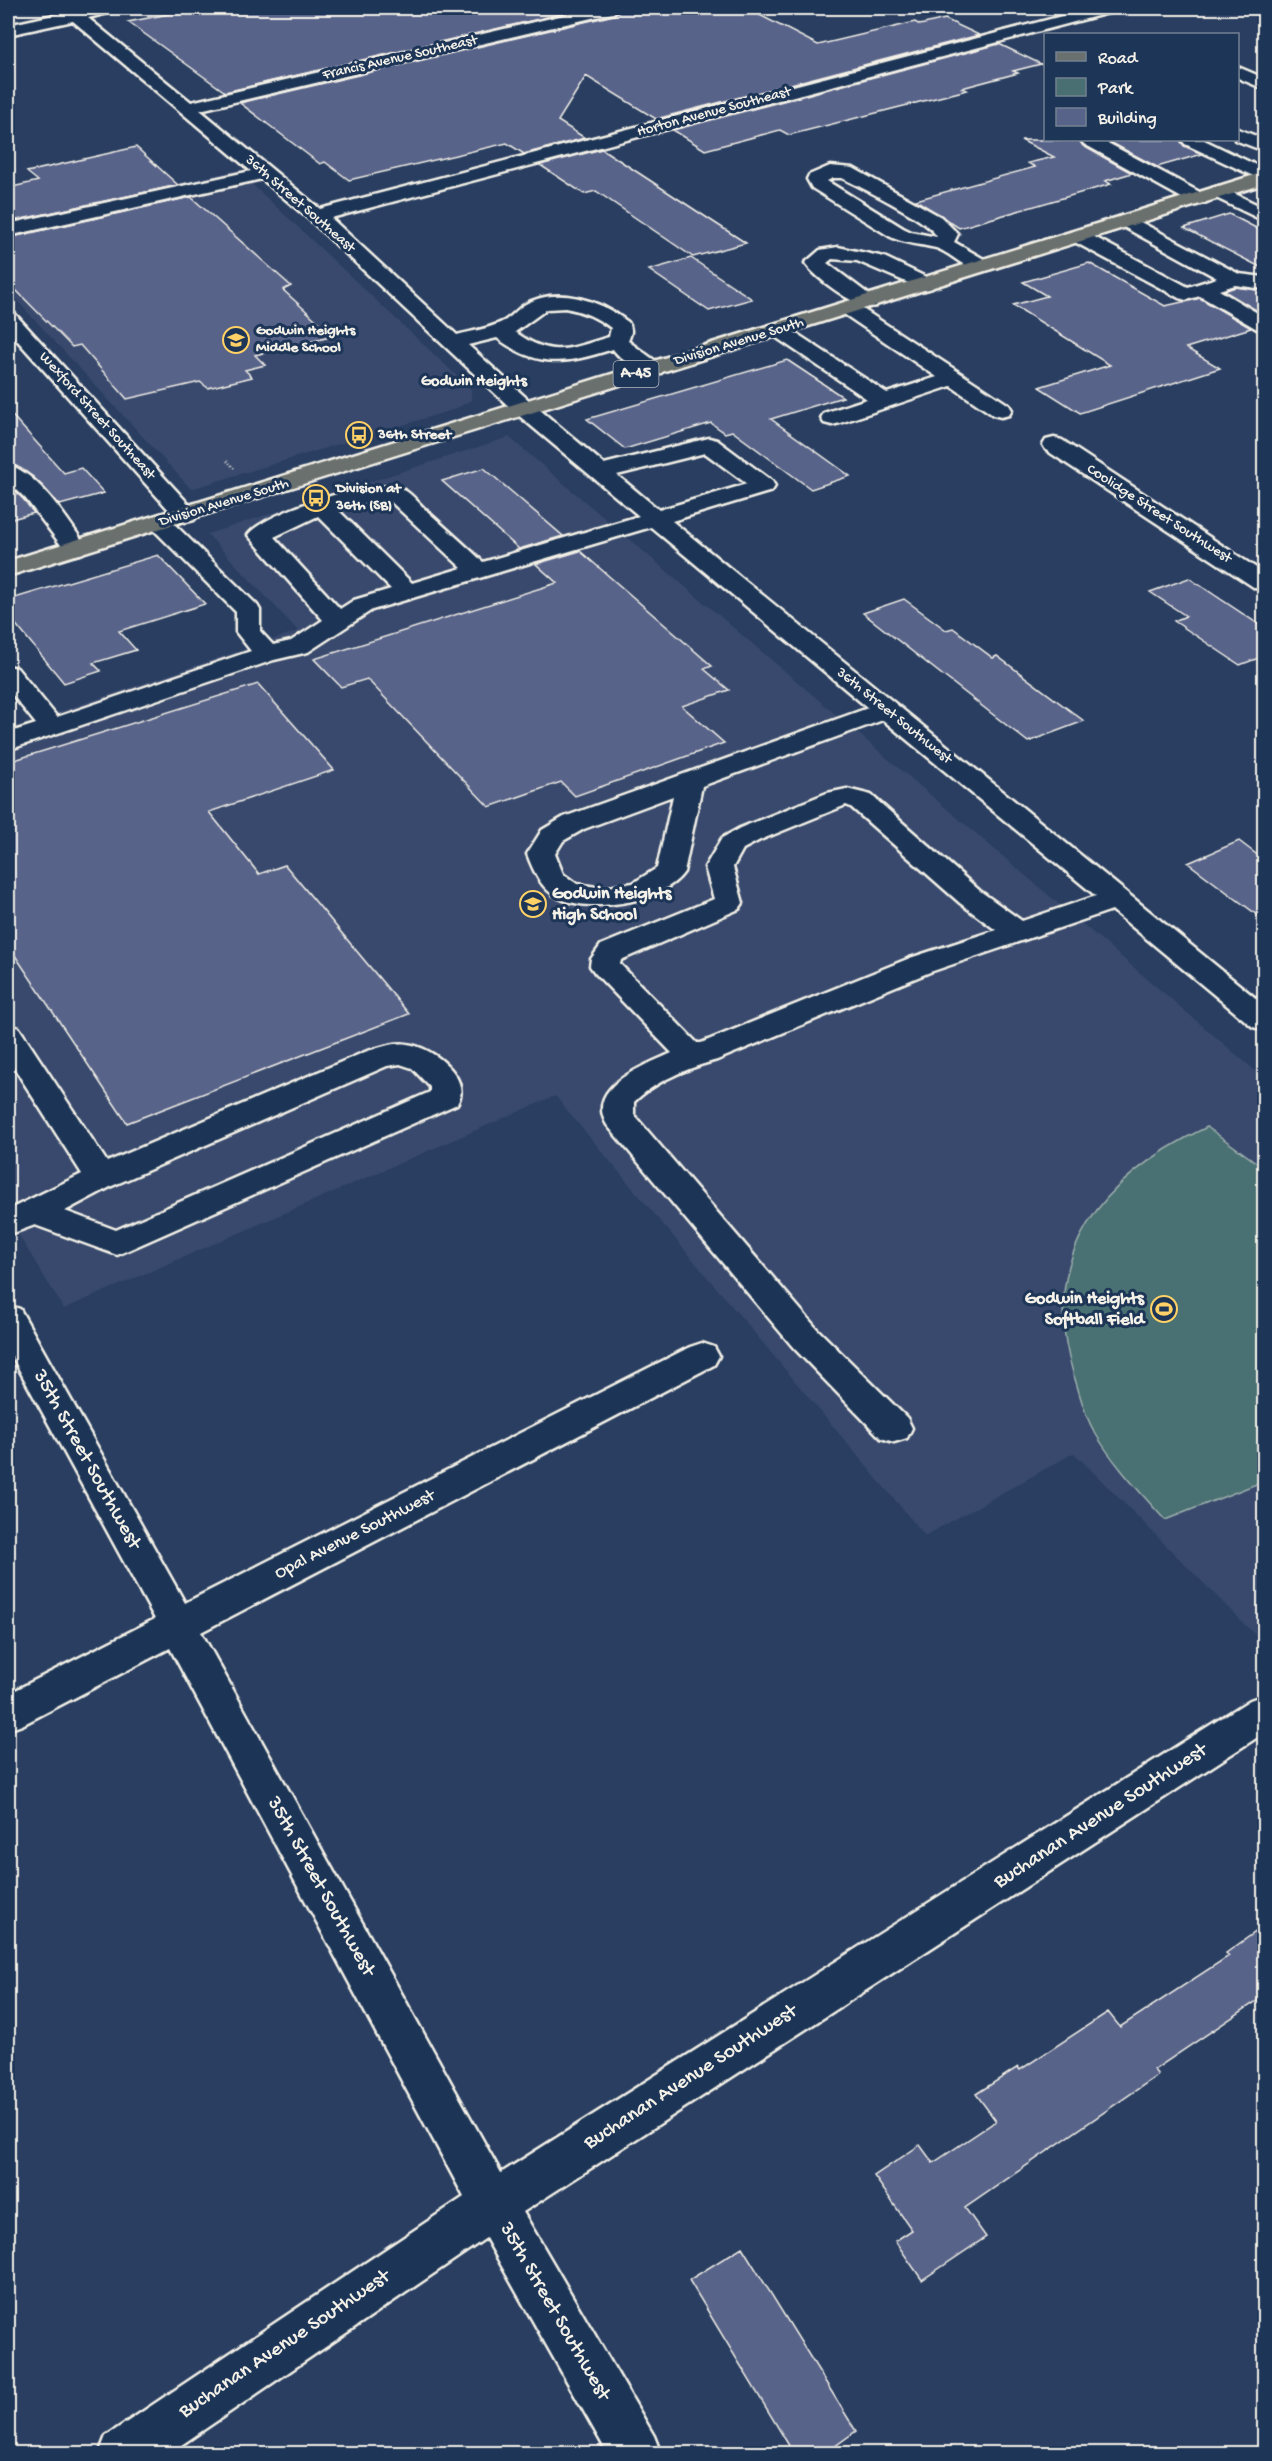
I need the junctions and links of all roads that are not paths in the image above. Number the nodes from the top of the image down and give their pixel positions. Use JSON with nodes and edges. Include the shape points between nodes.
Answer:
{"nodes":[{"id":1,"x":110,"y":8,"type":"edge"},
{"id":2,"x":613,"y":8,"type":"edge"},
{"id":3,"x":1110,"y":8,"type":"edge"},
{"id":4,"x":72,"y":11,"type":"edge"},
{"id":5,"x":8,"y":30,"type":"edge"},
{"id":6,"x":1239,"y":72,"type":"edge"},
{"id":7,"x":1264,"y":84,"type":"edge"},
{"id":8,"x":187,"y":108,"type":"junction"},
{"id":9,"x":1239,"y":134,"type":"edge"},
{"id":10,"x":1092,"y":141,"type":"edge"},
{"id":11,"x":1193,"y":141,"type":"edge"},
{"id":12,"x":1264,"y":146,"type":"edge"},
{"id":13,"x":265,"y":173,"type":"junction"},
{"id":14,"x":1264,"y":177,"type":"edge"},
{"id":15,"x":1220,"y":192,"type":"junction"},
{"id":16,"x":1198,"y":199,"type":"junction"},
{"id":17,"x":1264,"y":215,"type":"edge"},
{"id":18,"x":317,"y":216,"type":"junction"},
{"id":19,"x":1127,"y":221,"type":"junction"},
{"id":20,"x":8,"y":230,"type":"edge"},
{"id":21,"x":1078,"y":236,"type":"junction"},
{"id":22,"x":944,"y":244,"type":"junction"},
{"id":23,"x":982,"y":266,"type":"junction"},
{"id":24,"x":1234,"y":279,"type":"junction"},
{"id":25,"x":1264,"y":283,"type":"edge"},
{"id":26,"x":925,"y":284,"type":"junction"},
{"id":27,"x":1202,"y":288,"type":"junction"},
{"id":28,"x":869,"y":302,"type":"junction"},
{"id":29,"x":848,"y":308,"type":"junction"},
{"id":30,"x":8,"y":318,"type":"edge"},
{"id":31,"x":1264,"y":325,"type":"edge"},
{"id":32,"x":500,"y":330,"type":"junction"},
{"id":33,"x":778,"y":330,"type":"junction"},
{"id":34,"x":617,"y":341,"type":"junction"},
{"id":35,"x":453,"y":342,"type":"junction"},
{"id":36,"x":538,"y":354,"type":"junction"},
{"id":37,"x":499,"y":364,"type":"junction"},
{"id":38,"x":654,"y":369,"type":"junction"},
{"id":39,"x":954,"y":378,"type":"junction"},
{"id":40,"x":884,"y":401,"type":"junction"},
{"id":41,"x":525,"y":409,"type":"junction"},
{"id":42,"x":1001,"y":410,"type":"dead end"},
{"id":43,"x":832,"y":418,"type":"dead end"},
{"id":44,"x":1054,"y":445,"type":"dead end"},
{"id":45,"x":8,"y":472,"type":"edge"},
{"id":46,"x":600,"y":472,"type":"junction"},
{"id":47,"x":322,"y":507,"type":"junction"},
{"id":48,"x":186,"y":515,"type":"junction"},
{"id":49,"x":655,"y":518,"type":"junction"},
{"id":50,"x":160,"y":523,"type":"junction"},
{"id":51,"x":75,"y":548,"type":"junction"},
{"id":52,"x":8,"y":569,"type":"edge"},
{"id":53,"x":479,"y":571,"type":"junction"},
{"id":54,"x":1264,"y":583,"type":"edge"},
{"id":55,"x":406,"y":592,"type":"junction"},
{"id":56,"x":337,"y":621,"type":"junction"},
{"id":57,"x":267,"y":654,"type":"junction"},
{"id":58,"x":8,"y":673,"type":"edge"},
{"id":59,"x":886,"y":710,"type":"junction"},
{"id":60,"x":52,"y":727,"type":"junction"},
{"id":61,"x":8,"y":742,"type":"edge"},
{"id":62,"x":690,"y":781,"type":"junction"},
{"id":63,"x":1117,"y":899,"type":"junction"},
{"id":64,"x":1018,"y":932,"type":"junction"},
{"id":65,"x":1264,"y":1020,"type":"edge"},
{"id":66,"x":8,"y":1035,"type":"edge"},
{"id":67,"x":697,"y":1054,"type":"junction"},
{"id":68,"x":101,"y":1178,"type":"junction"},
{"id":69,"x":22,"y":1217,"type":"edge"},
{"id":70,"x":8,"y":1318,"type":"edge"},
{"id":71,"x":702,"y":1356,"type":"dead end"},
{"id":72,"x":894,"y":1428,"type":"dead end"},
{"id":73,"x":178,"y":1626,"type":"junction"},
{"id":74,"x":1264,"y":1712,"type":"edge"},
{"id":75,"x":8,"y":1713,"type":"edge"},
{"id":76,"x":493,"y":2205,"type":"junction"},
{"id":77,"x":124,"y":2454,"type":"edge"},
{"id":78,"x":636,"y":2454,"type":"edge"}],
"edges":[{"from":1,"to":4,"type":"street"},
{"from":2,"to":8,"type":"street","name":"Francis Avenue Southeast"},
{"from":3,"to":18,"type":"street","name":"Horton Avenue Southeast"},
{"from":4,"to":5,"type":"street"},
{"from":4,"to":8,"type":"street","name":"36th Street Southeast"},
{"from":6,"to":7,"type":"street"},
{"from":8,"to":13,"type":"street","name":"36th Street Southeast"},
{"from":9,"to":12,"type":"street"},
{"from":10,"to":16,"type":"street"},
{"from":11,"to":14,"type":"street"},
{"from":13,"to":18,"type":"street","name":"36th Street Southeast"},
{"from":13,"to":20,"type":"street"},
{"from":14,"to":15,"type":"main road","name":"Division Avenue South","number":"A-45"},
{"from":15,"to":16,"type":"main road","name":"Division Avenue South","number":"A-45"},
{"from":15,"to":17,"type":"street"},
{"from":16,"to":19,"type":"main road","name":"Division Avenue South","number":"A-45"},
{"from":18,"to":35,"type":"street","name":"36th Street Southeast"},
{"from":19,"to":21,"type":"main road","name":"Division Avenue South","number":"A-45"},
{"from":19,"to":24,"type":"street"},
{"from":21,"to":23,"type":"main road","name":"Division Avenue South","number":"A-45"},
{"from":21,"to":27,"type":"street","via":[[1186,294]]},
{"from":22,"to":22,"type":"street","via":[[896,232],[816,179],[840,171],[858,178],[934,221],[948,234]]},
{"from":22,"to":23,"type":"street"},
{"from":23,"to":26,"type":"main road","name":"Division Avenue South","number":"A-45"},
{"from":24,"to":25,"type":"street"},
{"from":24,"to":27,"type":"street"},
{"from":26,"to":28,"type":"main road","name":"Division Avenue South","number":"A-45"},
{"from":26,"to":28,"type":"street","via":[[853,254],[826,254],[815,263]]},
{"from":27,"to":31,"type":"street"},
{"from":28,"to":29,"type":"main road","name":"Division Avenue South","number":"A-45"},
{"from":29,"to":33,"type":"main road","name":"Division Avenue South","number":"A-45"},
{"from":29,"to":39,"type":"street"},
{"from":30,"to":48,"type":"street","name":"Wexford Street Southeast"},
{"from":32,"to":34,"type":"street","via":[[548,302],[567,302],[609,315],[621,326]]},
{"from":32,"to":35,"type":"street"},
{"from":32,"to":36,"type":"street"},
{"from":33,"to":38,"type":"main road","name":"Division Avenue South","number":"A-45"},
{"from":33,"to":40,"type":"street"},
{"from":34,"to":36,"type":"street","via":[[578,352]]},
{"from":34,"to":38,"type":"street"},
{"from":35,"to":37,"type":"street","name":"36th Street Southeast"},
{"from":36,"to":37,"type":"street"},
{"from":37,"to":41,"type":"street","name":"36th Street Southeast"},
{"from":38,"to":41,"type":"main road","name":"Division Avenue South","number":"A-45"},
{"from":39,"to":40,"type":"street"},
{"from":39,"to":42,"type":"street"},
{"from":40,"to":43,"type":"street"},
{"from":41,"to":46,"type":"street","name":"36th Street Southwest"},
{"from":41,"to":48,"type":"main road","name":"Division Avenue South","number":"A-45"},
{"from":44,"to":54,"type":"street","name":"Coolidge Street Southwest"},
{"from":45,"to":51,"type":"street","via":[[26,485]]},
{"from":46,"to":49,"type":"street","name":"36th Street Southwest"},
{"from":46,"to":49,"type":"street","via":[[709,445],[764,486]]},
{"from":47,"to":53,"type":"street","via":[[368,494],[395,494]]},
{"from":47,"to":55,"type":"street"},
{"from":47,"to":56,"type":"street","via":[[279,523],[260,536]]},
{"from":48,"to":50,"type":"main road","name":"Division Avenue South","number":"A-45"},
{"from":49,"to":53,"type":"street"},
{"from":49,"to":59,"type":"street","name":"36th Street Southwest"},
{"from":50,"to":51,"type":"main road","name":"Division Avenue South","number":"A-45"},
{"from":50,"to":57,"type":"street","via":[[248,610],[248,632]]},
{"from":51,"to":52,"type":"main road","name":"Division Avenue South","number":"A-45"},
{"from":53,"to":55,"type":"street"},
{"from":55,"to":56,"type":"street","via":[[363,605]]},
{"from":56,"to":57,"type":"street","via":[[299,647]]},
{"from":57,"to":60,"type":"street"},
{"from":58,"to":60,"type":"street"},
{"from":59,"to":62,"type":"street"},
{"from":59,"to":63,"type":"street","name":"36th Street Southwest"},
{"from":60,"to":61,"type":"street"},
{"from":62,"to":62,"type":"street","via":[[574,823],[552,836],[541,854],[551,878],[569,892],[603,897],[641,890],[670,872]]},
{"from":63,"to":64,"type":"street"},
{"from":63,"to":65,"type":"street","name":"36th Street Southwest"},
{"from":64,"to":67,"type":"street","via":[[920,965]]},
{"from":64,"to":67,"type":"street","via":[[970,897],[861,801],[837,799],[732,844],[719,867],[729,903],[611,952],[606,960],[605,966],[686,1050]]},
{"from":66,"to":68,"type":"street"},
{"from":67,"to":72,"type":"street","via":[[636,1082],[619,1099],[618,1116],[805,1338]]},
{"from":68,"to":69,"type":"street"},
{"from":68,"to":69,"type":"street","via":[[397,1052],[418,1055],[446,1085],[446,1097],[117,1243]]},
{"from":70,"to":73,"type":"street","name":"35th Street Southwest"},
{"from":71,"to":73,"type":"street","name":"Opal Avenue Southwest"},
{"from":73,"to":75,"type":"street","name":"Opal Avenue Southwest"},
{"from":73,"to":76,"type":"street","name":"35th Street Southwest"},
{"from":74,"to":76,"type":"street","name":"Buchanan Avenue Southwest"},
{"from":76,"to":77,"type":"street","name":"Buchanan Avenue Southwest"},
{"from":76,"to":78,"type":"street","name":"35th Street Southwest"}]}
